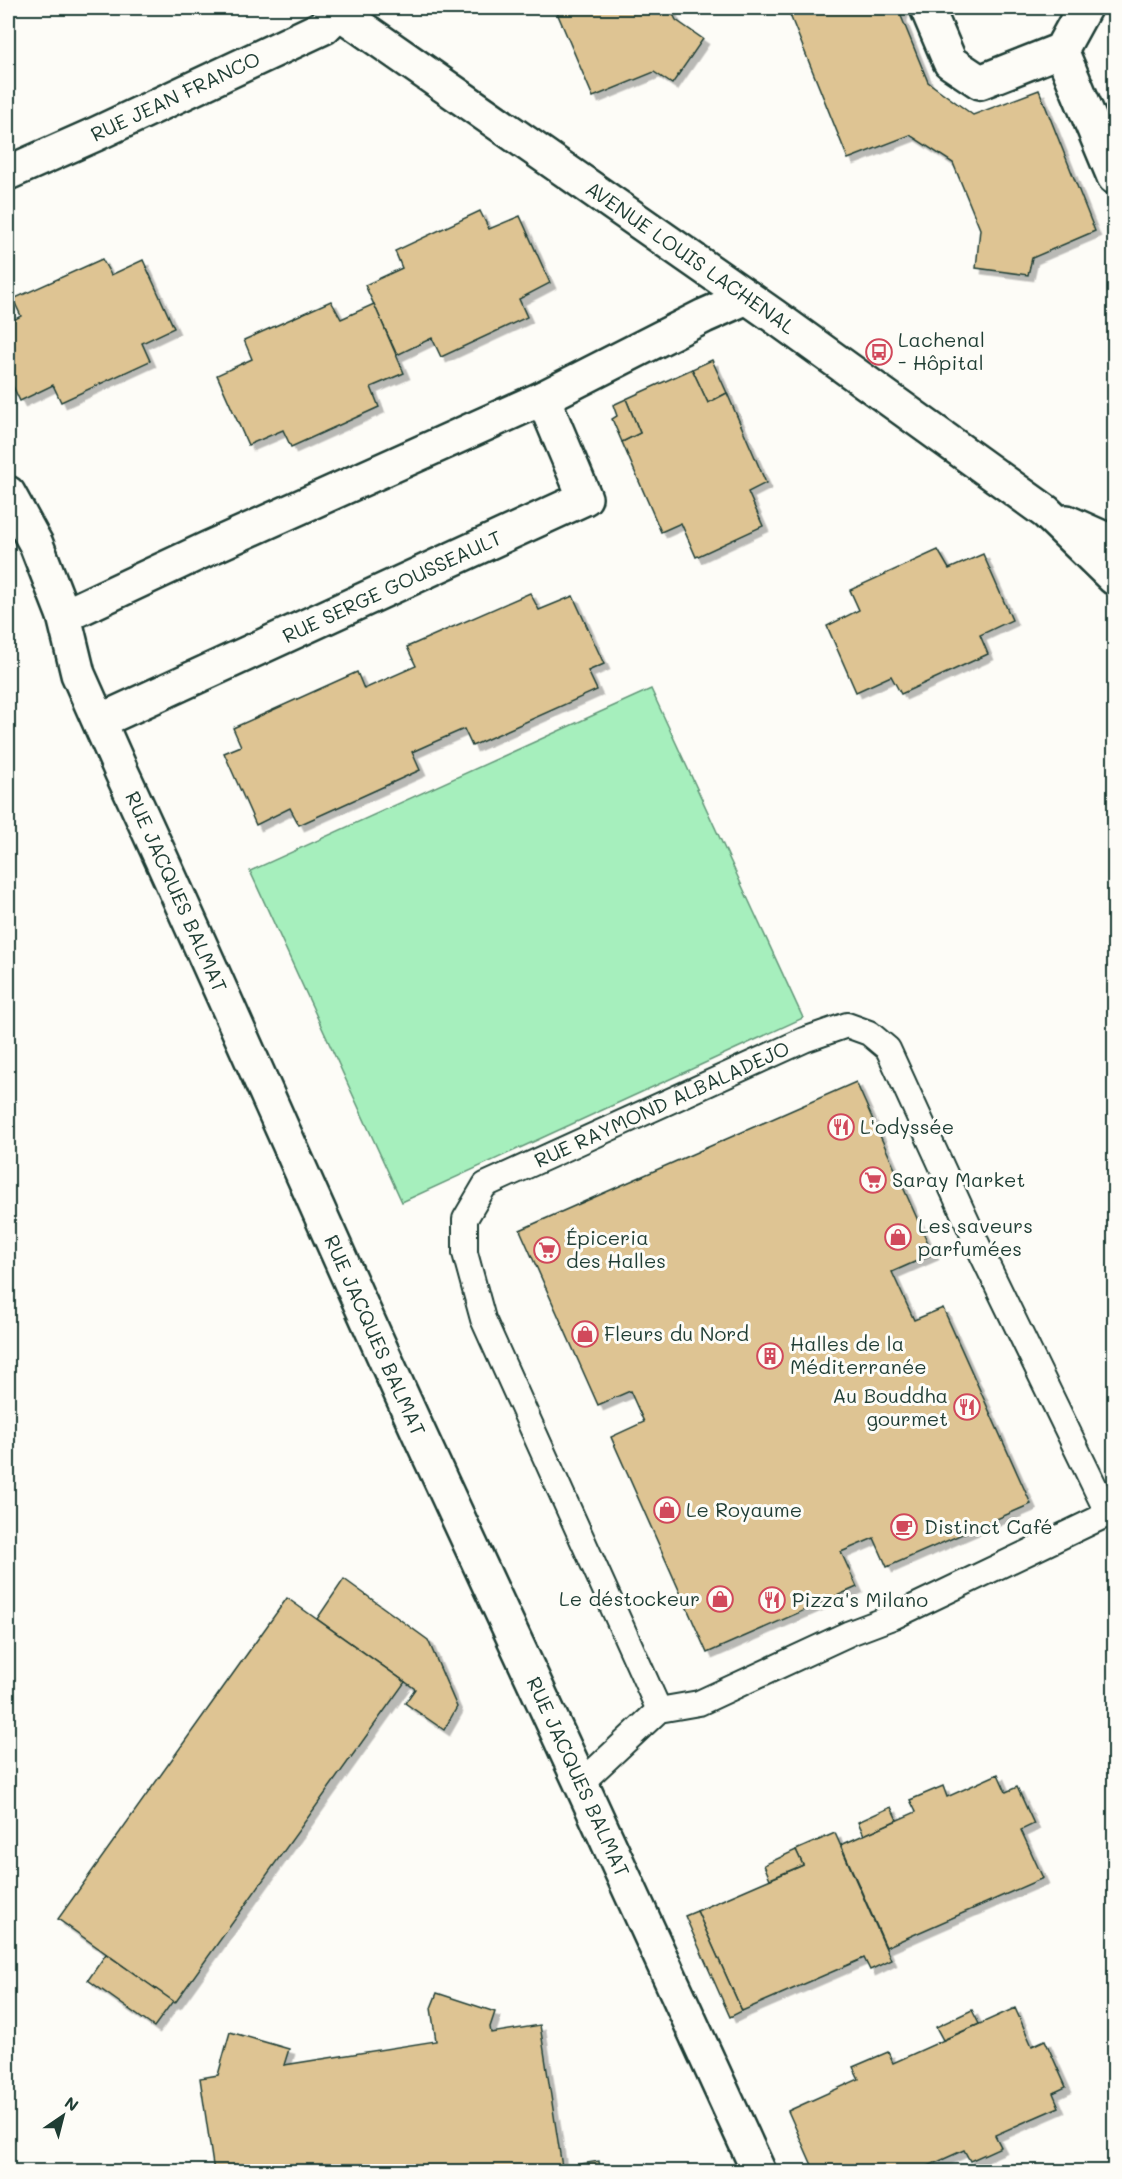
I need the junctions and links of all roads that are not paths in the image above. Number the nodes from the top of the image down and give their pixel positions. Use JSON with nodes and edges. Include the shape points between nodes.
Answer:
{"nodes":[{"id":1,"x":927,"y":8,"type":"edge"},
{"id":2,"x":1084,"y":8,"type":"edge"},
{"id":3,"x":336,"y":10,"type":"edge"},
{"id":4,"x":1061,"y":50,"type":"junction"},
{"id":5,"x":8,"y":173,"type":"edge"},
{"id":6,"x":1114,"y":177,"type":"edge"},
{"id":7,"x":747,"y":297,"type":"junction"},
{"id":8,"x":543,"y":398,"type":"junction"},
{"id":9,"x":8,"y":493,"type":"edge"},
{"id":10,"x":1046,"y":512,"type":"junction"},
{"id":11,"x":1114,"y":543,"type":"edge"},
{"id":12,"x":1114,"y":578,"type":"edge"},
{"id":13,"x":64,"y":616,"type":"junction"},
{"id":14,"x":100,"y":721,"type":"junction"},
{"id":15,"x":1111,"y":1514,"type":"edge"},
{"id":16,"x":659,"y":1710,"type":"junction"},
{"id":17,"x":580,"y":1784,"type":"junction"},
{"id":18,"x":759,"y":2172,"type":"edge"}],
"edges":[{"from":1,"to":4,"type":"street","via":[[950,62],[980,82]]},
{"from":2,"to":4,"type":"street"},
{"from":3,"to":5,"type":"street","name":"RUE JEAN FRANCO","via":[[324,27]]},
{"from":3,"to":7,"type":"street","name":"AVENUE LOUIS LACHENAL"},
{"from":4,"to":6,"type":"street"},
{"from":7,"to":8,"type":"street"},
{"from":7,"to":10,"type":"street","name":"AVENUE LOUIS LACHENAL"},
{"from":8,"to":13,"type":"street"},
{"from":8,"to":14,"type":"street","name":"RUE SERGE GOUSSEAULT","via":[[585,498]]},
{"from":9,"to":13,"type":"street","name":"RUE JACQUES BALMAT","via":[[36,544]]},
{"from":10,"to":11,"type":"street","name":"AVENUE LOUIS LACHENAL"},
{"from":10,"to":12,"type":"street","name":"AVENUE LOUIS LACHENAL"},
{"from":13,"to":14,"type":"street","name":"RUE JACQUES BALMAT","via":[[78,674]]},
{"from":14,"to":17,"type":"street","name":"RUE JACQUES BALMAT"},
{"from":15,"to":16,"type":"lane","name":"RUE RAYMOND ALBALADEJO","via":[[699,1704]]},
{"from":15,"to":16,"type":"lane","name":"RUE RAYMOND ALBALADEJO","via":[[979,1248],[888,1049],[869,1033],[847,1025],[804,1040],[484,1185],[465,1219],[465,1252],[483,1319]]},
{"from":16,"to":17,"type":"lane"},
{"from":17,"to":18,"type":"street","name":"RUE JACQUES BALMAT"}]}
